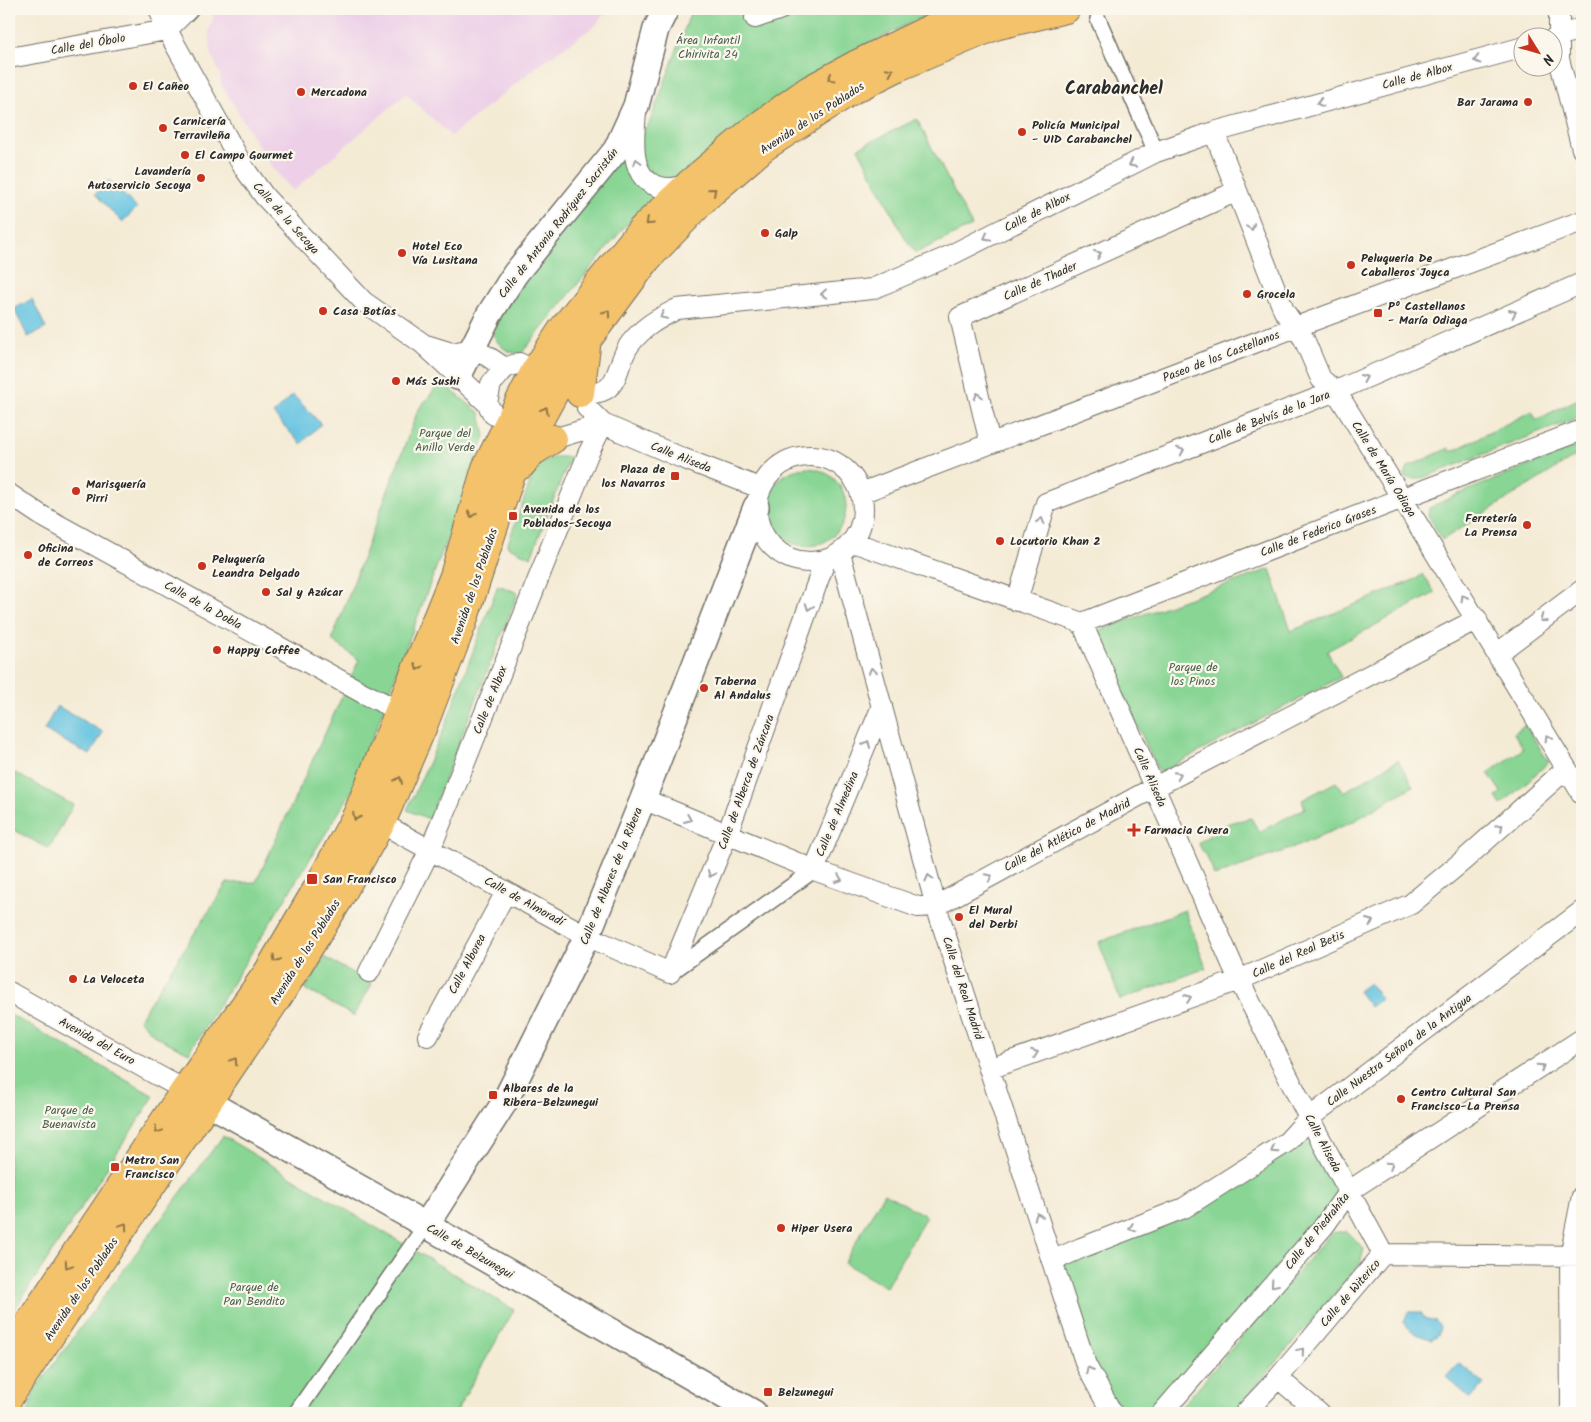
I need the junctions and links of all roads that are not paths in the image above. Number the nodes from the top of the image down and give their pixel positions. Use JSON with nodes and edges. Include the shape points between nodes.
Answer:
{"nodes":[{"id":1,"x":159,"y":9,"type":"edge"},
{"id":2,"x":188,"y":9,"type":"edge"},
{"id":3,"x":666,"y":9,"type":"edge"},
{"id":4,"x":781,"y":9,"type":"edge"},
{"id":5,"x":987,"y":9,"type":"edge"},
{"id":6,"x":1066,"y":9,"type":"edge"},
{"id":7,"x":1559,"y":9,"type":"edge"},
{"id":8,"x":755,"y":18,"type":"dead end"},
{"id":9,"x":1098,"y":19,"type":"dead end"},
{"id":10,"x":1558,"y":28,"type":"edge"},
{"id":11,"x":1582,"y":28,"type":"edge"},
{"id":12,"x":167,"y":30,"type":"junction"},
{"id":13,"x":1564,"y":34,"type":"edge"},
{"id":14,"x":1514,"y":50,"type":"edge"},
{"id":15,"x":9,"y":58,"type":"edge"},
{"id":16,"x":1564,"y":78,"type":"edge"},
{"id":17,"x":636,"y":106,"type":"junction"},
{"id":18,"x":1214,"y":132,"type":"junction"},
{"id":19,"x":1582,"y":149,"type":"edge"},
{"id":20,"x":1156,"y":152,"type":"junction"},
{"id":21,"x":690,"y":184,"type":"junction"},
{"id":22,"x":1238,"y":191,"type":"junction"},
{"id":23,"x":1582,"y":221,"type":"edge"},
{"id":24,"x":1582,"y":283,"type":"edge"},
{"id":25,"x":488,"y":315,"type":"junction"},
{"id":26,"x":1296,"y":327,"type":"junction"},
{"id":27,"x":422,"y":343,"type":"junction"},
{"id":28,"x":472,"y":349,"type":"junction"},
{"id":29,"x":520,"y":367,"type":"junction"},
{"id":30,"x":458,"y":377,"type":"junction"},
{"id":31,"x":1336,"y":391,"type":"junction"},
{"id":32,"x":576,"y":394,"type":"junction"},
{"id":33,"x":603,"y":424,"type":"junction"},
{"id":34,"x":524,"y":425,"type":"junction"},
{"id":35,"x":1582,"y":430,"type":"edge"},
{"id":36,"x":990,"y":443,"type":"junction"},
{"id":37,"x":498,"y":472,"type":"junction"},
{"id":38,"x":861,"y":494,"type":"junction"},
{"id":39,"x":10,"y":498,"type":"edge"},
{"id":40,"x":758,"y":498,"type":"junction"},
{"id":41,"x":1403,"y":498,"type":"junction"},
{"id":42,"x":840,"y":552,"type":"junction"},
{"id":43,"x":1582,"y":590,"type":"edge"},
{"id":44,"x":1016,"y":601,"type":"junction"},
{"id":45,"x":1477,"y":619,"type":"junction"},
{"id":46,"x":1082,"y":623,"type":"junction"},
{"id":47,"x":1498,"y":653,"type":"junction"},
{"id":48,"x":882,"y":706,"type":"junction"},
{"id":49,"x":400,"y":711,"type":"junction"},
{"id":50,"x":1566,"y":769,"type":"junction"},
{"id":51,"x":1155,"y":787,"type":"junction"},
{"id":52,"x":1582,"y":794,"type":"edge"},
{"id":53,"x":643,"y":800,"type":"junction"},
{"id":54,"x":381,"y":823,"type":"junction"},
{"id":55,"x":727,"y":836,"type":"junction"},
{"id":56,"x":430,"y":850,"type":"junction"},
{"id":57,"x":814,"y":870,"type":"junction"},
{"id":58,"x":506,"y":892,"type":"junction"},
{"id":59,"x":936,"y":906,"type":"junction"},
{"id":60,"x":1582,"y":911,"type":"edge"},
{"id":61,"x":587,"y":936,"type":"junction"},
{"id":62,"x":369,"y":972,"type":"dead end"},
{"id":63,"x":670,"y":973,"type":"junction"},
{"id":64,"x":1239,"y":980,"type":"junction"},
{"id":65,"x":9,"y":992,"type":"edge"},
{"id":66,"x":428,"y":1036,"type":"dead end"},
{"id":67,"x":1582,"y":1039,"type":"edge"},
{"id":68,"x":989,"y":1069,"type":"junction"},
{"id":69,"x":196,"y":1096,"type":"junction"},
{"id":70,"x":1309,"y":1118,"type":"junction"},
{"id":71,"x":1349,"y":1192,"type":"junction"},
{"id":72,"x":1582,"y":1196,"type":"edge"},
{"id":73,"x":426,"y":1225,"type":"junction"},
{"id":74,"x":1383,"y":1254,"type":"junction"},
{"id":75,"x":1576,"y":1256,"type":"edge"},
{"id":76,"x":1052,"y":1261,"type":"junction"},
{"id":77,"x":22,"y":1355,"type":"edge"},
{"id":78,"x":1278,"y":1378,"type":"junction"},
{"id":79,"x":9,"y":1397,"type":"edge"},
{"id":80,"x":11,"y":1413,"type":"edge"},
{"id":81,"x":296,"y":1413,"type":"edge"},
{"id":82,"x":754,"y":1413,"type":"edge"},
{"id":83,"x":1112,"y":1413,"type":"edge"},
{"id":84,"x":1162,"y":1413,"type":"edge"},
{"id":85,"x":1244,"y":1413,"type":"edge"},
{"id":86,"x":1319,"y":1413,"type":"edge"},
{"id":87,"x":1571,"y":1413,"type":"edge"}],
"edges":[{"from":1,"to":12,"type":"street","name":"Calle de la Secoya"},
{"from":2,"to":12,"type":"street"},
{"from":3,"to":17,"type":"street","name":"Calle de Antonia Rodríguez Sacristán","via":[[656,29]]},
{"from":4,"to":8,"type":"street"},
{"from":5,"to":21,"type":"main road","name":"Avenida de los Poblados","one_way":true,"via":[[942,23],[809,90],[753,130]]},
{"from":32,"to":6,"type":"main road","name":"Avenida de los Poblados","one_way":true,"via":[[587,340],[647,259],[705,198],[764,147],[852,90],[898,67],[995,26]]},
{"from":7,"to":10,"type":"street"},
{"from":9,"to":20,"type":"street"},
{"from":11,"to":13,"type":"street"},
{"from":12,"to":15,"type":"street","name":"Calle del Óbolo"},
{"from":12,"to":27,"type":"street","name":"Calle de la Secoya","via":[[244,168],[265,197],[364,302]]},
{"from":14,"to":18,"type":"street","name":"Calle de Albox","one_way":true},
{"from":16,"to":19,"type":"street"},
{"from":21,"to":17,"type":"street","one_way":true,"via":[[670,188],[650,184],[640,172],[635,161]]},
{"from":17,"to":25,"type":"street","name":"Calle de Antonia Rodríguez Sacristán","via":[[616,150],[515,274]]},
{"from":18,"to":20,"type":"street","name":"Calle de Albox"},
{"from":18,"to":22,"type":"street","name":"Calle de María Odiaga"},
{"from":20,"to":32,"type":"street","name":"Calle de Albox","one_way":true,"via":[[945,258],[872,289],[677,309],[651,322],[629,345],[610,386],[596,393]]},
{"from":21,"to":29,"type":"main road","name":"Avenida de los Poblados","one_way":true,"via":[[642,229],[562,330]]},
{"from":22,"to":26,"type":"street","name":"Calle de María Odiaga","one_way":true,"via":[[1284,311]]},
{"from":36,"to":22,"type":"street","name":"Calle de Thader","one_way":true,"via":[[960,317]]},
{"from":23,"to":26,"type":"street","name":"Paseo de los Castellanos"},
{"from":31,"to":24,"type":"street","name":"Calle de Belvís de la Jara","one_way":true},
{"from":25,"to":28,"type":"street","name":"Calle de Antonia Rodríguez Sacristán"},
{"from":25,"to":29,"type":"street","via":[[490,346]]},
{"from":26,"to":31,"type":"street","name":"Calle de María Odiaga","via":[[1322,379]]},
{"from":26,"to":36,"type":"street","name":"Paseo de los Castellanos"},
{"from":27,"to":28,"type":"street","name":"Calle de la Secoya","via":[[452,353]]},
{"from":27,"to":30,"type":"street","name":"Calle de la Secoya"},
{"from":28,"to":29,"type":"street"},
{"from":28,"to":30,"type":"street","name":"Calle de Antonia Rodríguez Sacristán"},
{"from":29,"to":32,"type":"street"},
{"from":29,"to":34,"type":"main road"},
{"from":30,"to":34,"type":"street","name":"Calle de la Secoya"},
{"from":31,"to":41,"type":"street","name":"Calle de María Odiaga"},
{"from":44,"to":31,"type":"street","name":"Calle de Belvís de la Jara","one_way":true,"via":[[1046,503]]},
{"from":32,"to":33,"type":"street","name":"Calle Aliseda"},
{"from":34,"to":32,"type":"main road","one_way":true},
{"from":32,"to":34,"type":"street","via":[[584,422]]},
{"from":33,"to":34,"type":"street"},
{"from":33,"to":40,"type":"street","name":"Calle Aliseda","via":[[682,458]]},
{"from":33,"to":56,"type":"street","name":"Calle de Albox","via":[[588,454]]},
{"from":34,"to":37,"type":"main road","via":[[494,437]]},
{"from":34,"to":37,"type":"main road","via":[[532,452]]},
{"from":35,"to":41,"type":"street","name":"Calle de Federico Grases"},
{"from":36,"to":38,"type":"street","name":"Paseo de los Castellanos"},
{"from":37,"to":49,"type":"main road","name":"Avenida de los Poblados","one_way":true},
{"from":54,"to":37,"type":"main road","name":"Avenida de los Poblados","one_way":true,"via":[[462,624]]},
{"from":38,"to":40,"type":"street","via":[[844,468],[830,459],[804,456],[778,466],[768,476]]},
{"from":38,"to":42,"type":"street","via":[[861,524]]},
{"from":39,"to":49,"type":"street","name":"Calle de la Dobla"},
{"from":40,"to":42,"type":"street","via":[[758,524],[765,540],[777,552],[792,560],[808,563]]},
{"from":40,"to":53,"type":"street","name":"Calle de Albares de la Ribera"},
{"from":45,"to":41,"type":"street","name":"Calle de María Odiaga","one_way":true},
{"from":41,"to":46,"type":"street","name":"Calle de Federico Grases"},
{"from":42,"to":44,"type":"street"},
{"from":48,"to":42,"type":"street","name":"Calle del Real Madrid","one_way":true},
{"from":42,"to":55,"type":"street","name":"Calle de Alberca de Záncara","one_way":true},
{"from":43,"to":47,"type":"street","one_way":true},
{"from":44,"to":46,"type":"street"},
{"from":45,"to":47,"type":"street","name":"Calle de María Odiaga"},
{"from":51,"to":45,"type":"street","name":"Calle del Atlético de Madrid","one_way":true},
{"from":46,"to":51,"type":"street","name":"Calle Aliseda"},
{"from":50,"to":47,"type":"street","name":"Calle de María Odiaga","one_way":true},
{"from":57,"to":48,"type":"street","name":"Calle de Almedina","one_way":true},
{"from":59,"to":48,"type":"street","name":"Calle del Real Madrid","one_way":true},
{"from":49,"to":69,"type":"main road","name":"Avenida de los Poblados","one_way":true,"via":[[357,815]]},
{"from":50,"to":52,"type":"street","name":"Calle de María Odiaga"},
{"from":64,"to":50,"type":"street","name":"Calle del Real Betis","one_way":true,"via":[[1411,904]]},
{"from":59,"to":51,"type":"street","name":"Calle del Atlético de Madrid","one_way":true},
{"from":51,"to":64,"type":"street","name":"Calle Aliseda"},
{"from":53,"to":55,"type":"street","one_way":true},
{"from":53,"to":61,"type":"street","name":"Calle de Albares de la Ribera"},
{"from":54,"to":56,"type":"street","name":"Calle de Almoradí"},
{"from":69,"to":54,"type":"main road","name":"Avenida de los Poblados","one_way":true,"via":[[282,991]]},
{"from":55,"to":57,"type":"street"},
{"from":55,"to":63,"type":"street","name":"Calle de Alberca de Záncara","one_way":true},
{"from":56,"to":58,"type":"street","name":"Calle de Almoradí"},
{"from":56,"to":62,"type":"street","name":"Calle de Albox"},
{"from":57,"to":59,"type":"street","one_way":true,"via":[[918,907]]},
{"from":57,"to":63,"type":"street","name":"Calle de Almedina"},
{"from":58,"to":61,"type":"street","name":"Calle de Almoradí"},
{"from":58,"to":66,"type":"street","name":"Calle Alborea"},
{"from":59,"to":68,"type":"street","name":"Calle del Real Madrid"},
{"from":60,"to":70,"type":"street","name":"Calle Nuestra Señora de la Antigua"},
{"from":61,"to":63,"type":"street","name":"Calle de Almoradí"},
{"from":61,"to":73,"type":"street","name":"Calle de Albares de la Ribera","via":[[504,1102]]},
{"from":68,"to":64,"type":"street","name":"Calle del Real Betis","one_way":true},
{"from":64,"to":70,"type":"street","name":"Calle Aliseda"},
{"from":65,"to":69,"type":"street","name":"Avenida del Euro"},
{"from":71,"to":67,"type":"street","name":"Calle de Piedrahíta","one_way":true},
{"from":76,"to":68,"type":"street","name":"Calle del Real Madrid","one_way":true},
{"from":69,"to":73,"type":"street","name":"Calle de Belzunegui"},
{"from":69,"to":77,"type":"main road","name":"Avenida de los Poblados"},
{"from":70,"to":71,"type":"street","name":"Calle Aliseda"},
{"from":70,"to":76,"type":"street","name":"Calle Nuestra Señora de la Antigua","one_way":true,"via":[[1287,1142],[1184,1208]]},
{"from":71,"to":74,"type":"street","name":"Calle Aliseda"},
{"from":71,"to":84,"type":"street","name":"Calle de Piedrahíta","one_way":true,"via":[[1324,1226]]},
{"from":72,"to":75,"type":"street"},
{"from":73,"to":81,"type":"street"},
{"from":73,"to":82,"type":"street","name":"Calle de Belzunegui"},
{"from":74,"to":75,"type":"street","name":"Calle de Witerico"},
{"from":78,"to":74,"type":"street","name":"Calle de Witerico","one_way":true},
{"from":75,"to":87,"type":"street"},
{"from":83,"to":76,"type":"street","name":"Calle del Real Madrid","one_way":true,"via":[[1086,1365]]},
{"from":77,"to":79,"type":"main road","name":"Avenida de los Poblados"},
{"from":77,"to":80,"type":"main road"},
{"from":78,"to":85,"type":"street","name":"Calle de Witerico"},
{"from":78,"to":86,"type":"street"}]}
